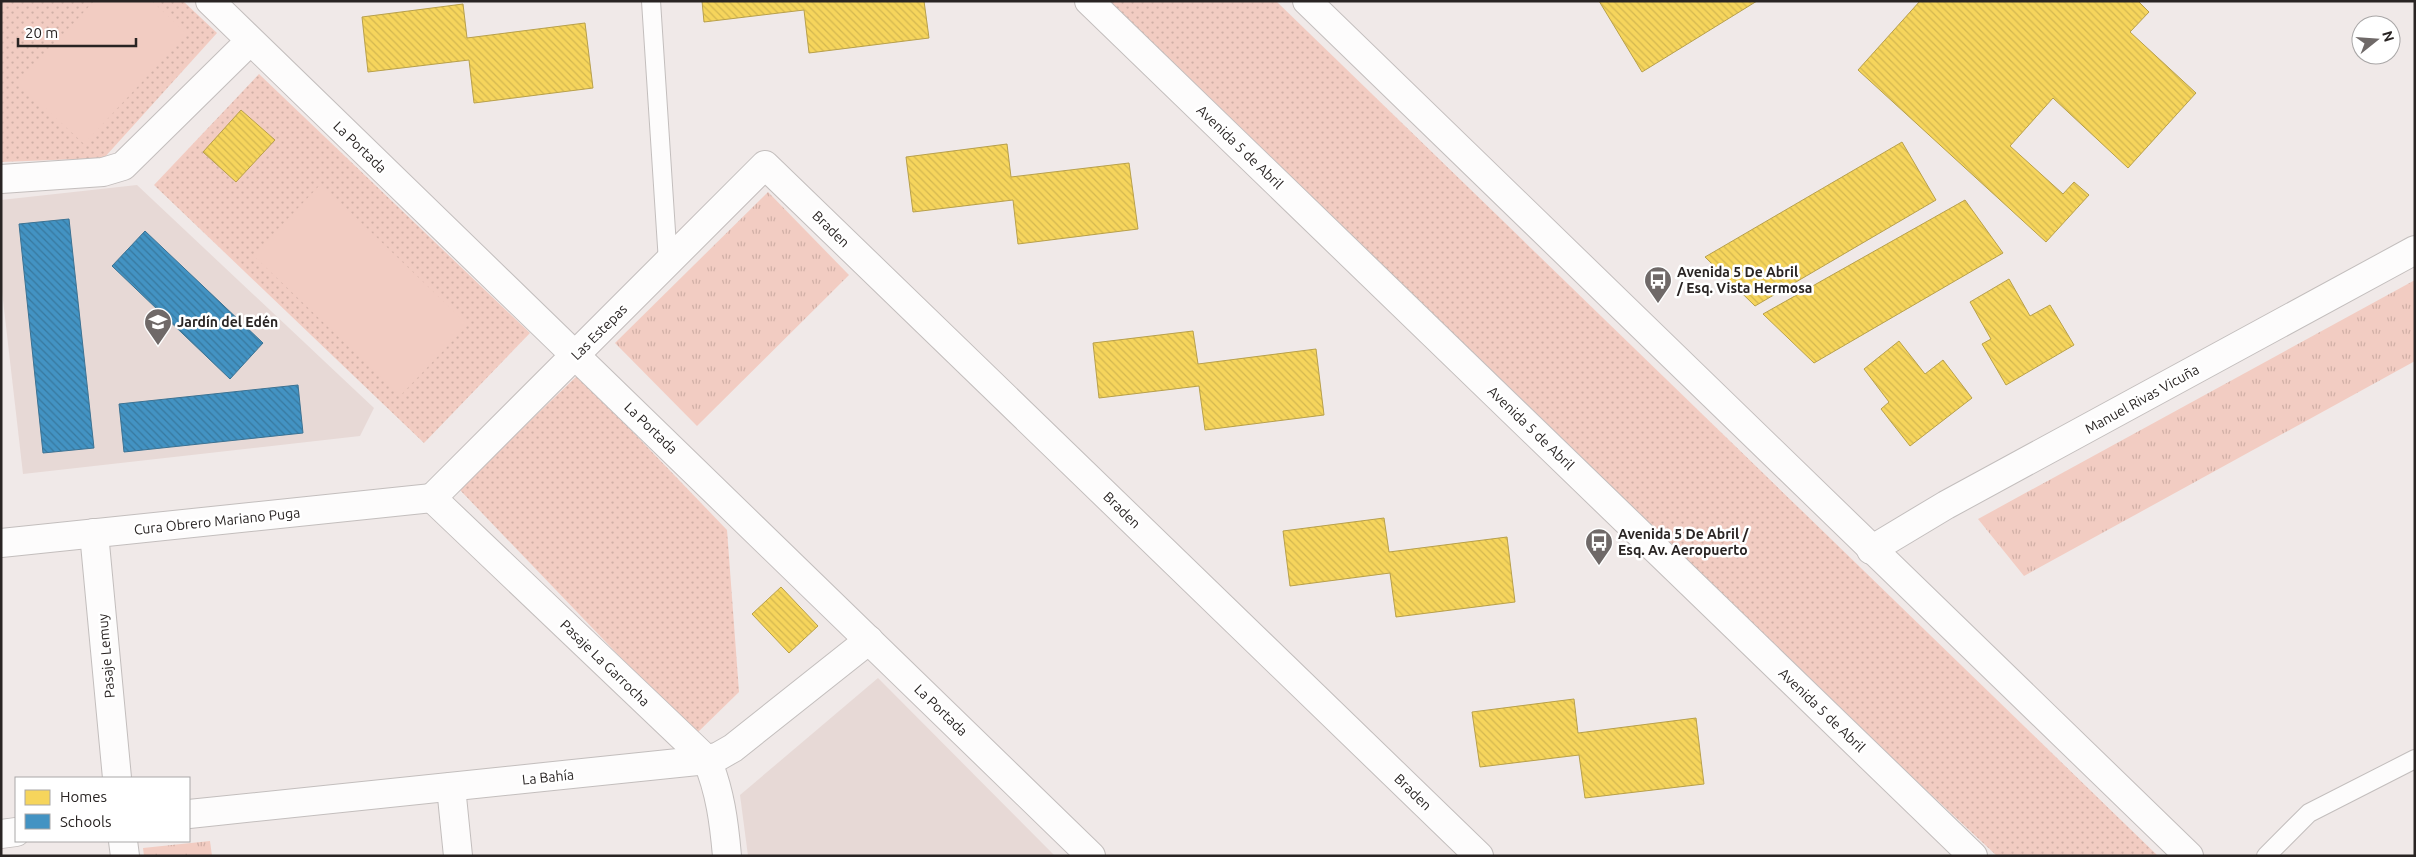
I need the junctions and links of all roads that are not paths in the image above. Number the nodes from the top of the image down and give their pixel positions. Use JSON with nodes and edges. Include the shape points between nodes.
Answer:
{"nodes":[{"id":1,"x":210,"y":1,"type":"edge"},
{"id":2,"x":651,"y":1,"type":"edge"},
{"id":3,"x":1089,"y":1,"type":"edge"},
{"id":4,"x":1307,"y":1,"type":"edge"},
{"id":5,"x":250,"y":41,"type":"junction"},
{"id":6,"x":765,"y":165,"type":"joint"},
{"id":7,"x":1,"y":178,"type":"edge"},
{"id":8,"x":2415,"y":250,"type":"edge"},
{"id":9,"x":668,"y":262,"type":"junction"},
{"id":10,"x":575,"y":355,"type":"junction"},
{"id":11,"x":432,"y":498,"type":"junction"},
{"id":12,"x":94,"y":533,"type":"junction"},
{"id":13,"x":1,"y":543,"type":"edge"},
{"id":14,"x":1871,"y":550,"type":"junction"},
{"id":15,"x":869,"y":640,"type":"junction"},
{"id":16,"x":2415,"y":759,"type":"edge"},
{"id":17,"x":707,"y":760,"type":"junction"},
{"id":18,"x":118,"y":777,"type":"edge"},
{"id":19,"x":451,"y":787,"type":"junction"},
{"id":20,"x":190,"y":814,"type":"edge"},
{"id":21,"x":15,"y":832,"type":"edge"},
{"id":22,"x":1,"y":834,"type":"edge"},
{"id":23,"x":123,"y":842,"type":"edge"},
{"id":24,"x":125,"y":856,"type":"edge"},
{"id":25,"x":458,"y":856,"type":"edge"},
{"id":26,"x":727,"y":856,"type":"edge"},
{"id":27,"x":1091,"y":856,"type":"edge"},
{"id":28,"x":1479,"y":856,"type":"edge"},
{"id":29,"x":1973,"y":856,"type":"edge"},
{"id":30,"x":2189,"y":856,"type":"edge"},
{"id":31,"x":2266,"y":856,"type":"edge"}],
"edges":[{"from":1,"to":5,"type":"street","name":"La Portada"},
{"from":2,"to":9,"type":"lane"},
{"from":3,"to":29,"type":"street","name":"Avenida 5 de Abril"},
{"from":4,"to":14,"type":"street"},
{"from":5,"to":7,"type":"street","via":[[123,166],[103,172]]},
{"from":5,"to":10,"type":"street","name":"La Portada"},
{"from":6,"to":9,"type":"street","name":"Las Estepas"},
{"from":6,"to":28,"type":"street","name":"Braden"},
{"from":8,"to":14,"type":"street","name":"Manuel Rivas Vicuña","via":[[1946,505]]},
{"from":9,"to":10,"type":"street","name":"Las Estepas"},
{"from":10,"to":11,"type":"street","name":"Las Estepas"},
{"from":10,"to":15,"type":"street","name":"La Portada"},
{"from":11,"to":12,"type":"street","name":"Cura Obrero Mariano Puga"},
{"from":11,"to":17,"type":"street","name":"Pasaje La Garrocha"},
{"from":12,"to":13,"type":"street","name":"Cura Obrero Mariano Puga"},
{"from":12,"to":18,"type":"street","name":"Pasaje Lemuy"},
{"from":14,"to":30,"type":"street"},
{"from":15,"to":17,"type":"street","name":"La Bahía","via":[[733,748]]},
{"from":15,"to":27,"type":"street","name":"La Portada"},
{"from":16,"to":31,"type":"lane","via":[[2309,813]]},
{"from":17,"to":19,"type":"street","name":"La Bahía"},
{"from":17,"to":26,"type":"street","name":"Pasaje La Garrocha","via":[[722,806]]},
{"from":19,"to":20,"type":"street","name":"La Bahía"},
{"from":19,"to":25,"type":"street"},
{"from":21,"to":22,"type":"street"},
{"from":23,"to":24,"type":"street"}]}
